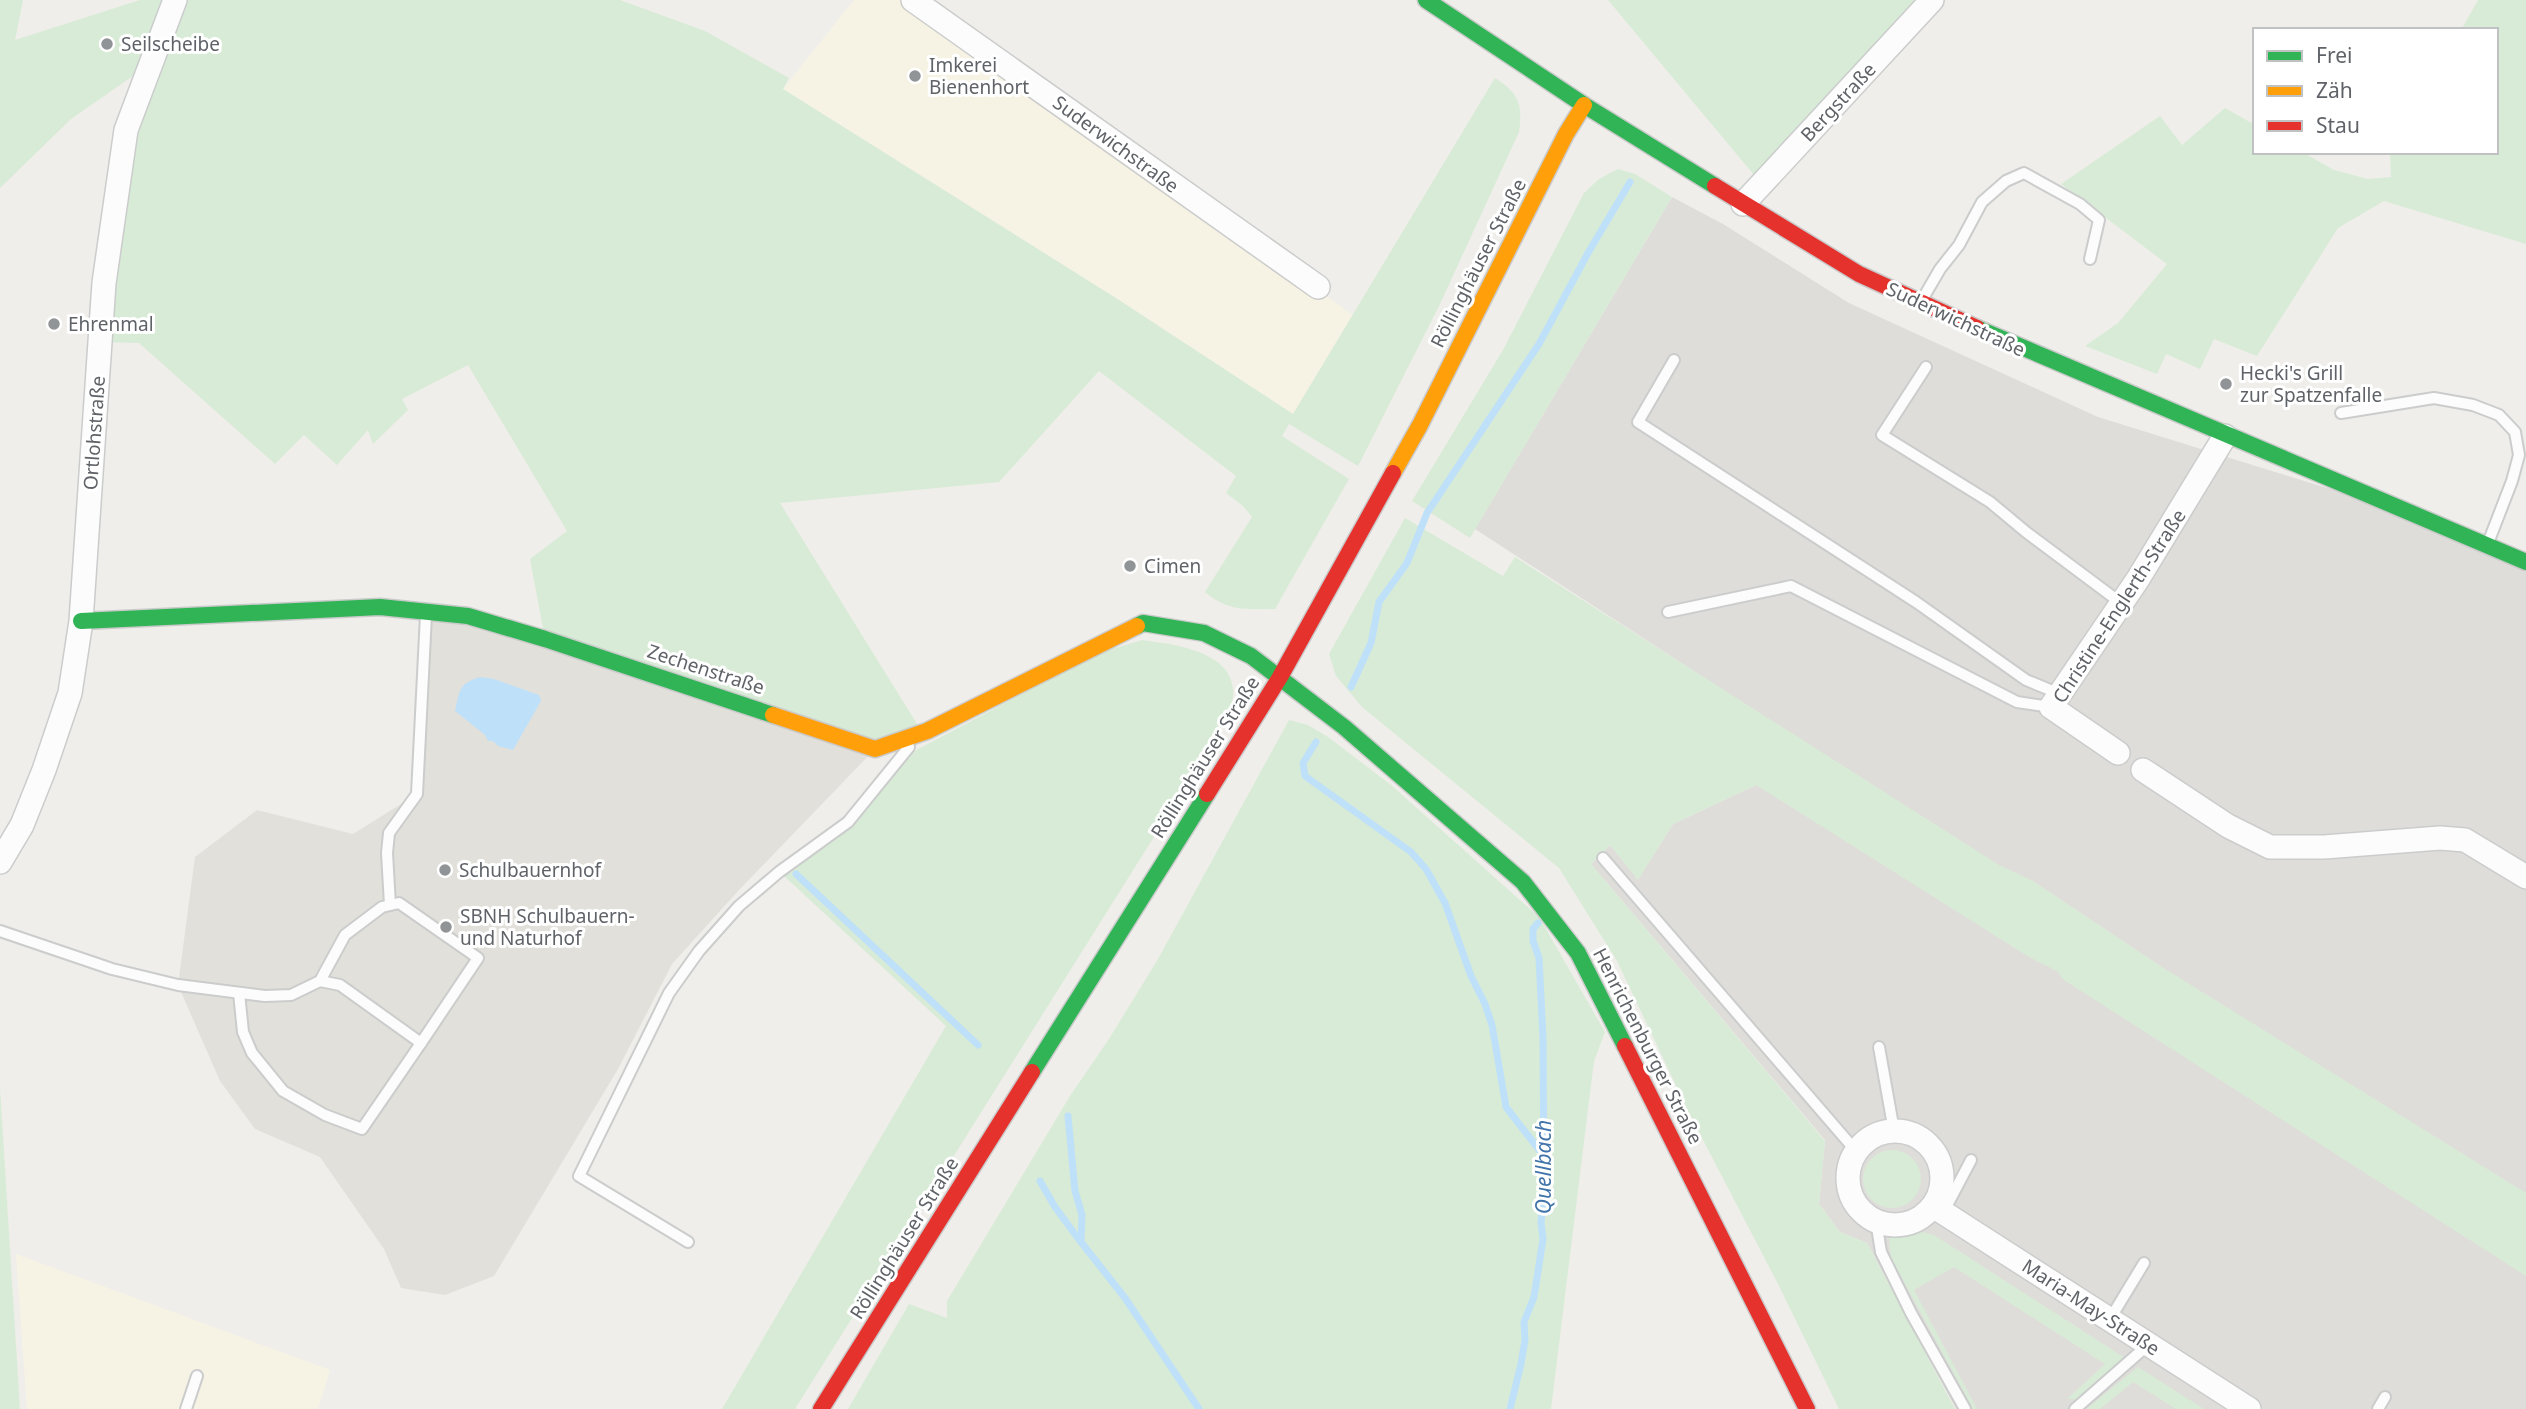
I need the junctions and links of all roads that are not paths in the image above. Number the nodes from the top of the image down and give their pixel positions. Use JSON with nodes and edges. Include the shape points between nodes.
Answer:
{"nodes":[{"id":1,"x":176,"y":0,"type":"edge"},
{"id":2,"x":913,"y":0,"type":"edge"},
{"id":3,"x":1426,"y":0,"type":"edge"},
{"id":4,"x":1932,"y":0,"type":"edge"},
{"id":5,"x":1584,"y":105,"type":"junction"},
{"id":6,"x":1743,"y":204,"type":"junction"},
{"id":7,"x":2090,"y":259,"type":"dead end"},
{"id":8,"x":1318,"y":287,"type":"dead end"},
{"id":9,"x":1921,"y":302,"type":"junction"},
{"id":10,"x":1674,"y":360,"type":"dead end"},
{"id":11,"x":1926,"y":367,"type":"dead end"},
{"id":12,"x":2341,"y":413,"type":"dead end"},
{"id":13,"x":2225,"y":436,"type":"junction"},
{"id":14,"x":2487,"y":545,"type":"junction"},
{"id":15,"x":2526,"y":562,"type":"edge"},
{"id":16,"x":2122,"y":603,"type":"junction"},
{"id":17,"x":426,"y":612,"type":"junction"},
{"id":18,"x":1668,"y":612,"type":"dead end"},
{"id":19,"x":81,"y":621,"type":"junction"},
{"id":20,"x":1280,"y":677,"type":"junction"},
{"id":21,"x":2056,"y":701,"type":"junction"},
{"id":22,"x":922,"y":732,"type":"junction"},
{"id":23,"x":2118,"y":754,"type":"dead end"},
{"id":24,"x":2143,"y":770,"type":"dead end"},
{"id":25,"x":1603,"y":858,"type":"dead end"},
{"id":26,"x":0,"y":862,"type":"edge"},
{"id":27,"x":2526,"y":877,"type":"edge"},
{"id":28,"x":390,"y":905,"type":"junction"},
{"id":29,"x":0,"y":931,"type":"edge"},
{"id":30,"x":320,"y":981,"type":"junction"},
{"id":31,"x":239,"y":993,"type":"junction"},
{"id":32,"x":421,"y":1043,"type":"junction"},
{"id":33,"x":1879,"y":1047,"type":"dead end"},
{"id":34,"x":1894,"y":1131,"type":"junction"},
{"id":35,"x":1856,"y":1151,"type":"junction"},
{"id":36,"x":1971,"y":1160,"type":"dead end"},
{"id":37,"x":1938,"y":1210,"type":"junction"},
{"id":38,"x":1875,"y":1221,"type":"junction"},
{"id":39,"x":688,"y":1241,"type":"dead end"},
{"id":40,"x":2144,"y":1263,"type":"dead end"},
{"id":41,"x":2110,"y":1319,"type":"junction"},
{"id":42,"x":2149,"y":1344,"type":"junction"},
{"id":43,"x":197,"y":1376,"type":"dead end"},
{"id":44,"x":2385,"y":1397,"type":"dead end"},
{"id":45,"x":186,"y":1409,"type":"edge"},
{"id":46,"x":821,"y":1409,"type":"edge"},
{"id":47,"x":1807,"y":1409,"type":"edge"},
{"id":48,"x":1965,"y":1409,"type":"edge"},
{"id":49,"x":2075,"y":1409,"type":"edge"},
{"id":50,"x":2249,"y":1409,"type":"edge"},
{"id":51,"x":2378,"y":1409,"type":"edge"}],
"edges":[{"from":1,"to":19,"type":"street","name":"Ortlohstraße","via":[[126,130],[104,283]]},
{"from":2,"to":8,"type":"street","name":"Suderwichstraße"},
{"from":3,"to":5,"type":"main road","name":"Suderwichstraße"},
{"from":4,"to":6,"type":"street","name":"Bergstraße"},
{"from":5,"to":6,"type":"main road","name":"Suderwichstraße"},
{"from":5,"to":20,"type":"main road","name":"Röllinghäuser Straße","via":[[1420,425]]},
{"from":6,"to":9,"type":"main road","name":"Suderwichstraße","via":[[1859,274]]},
{"from":7,"to":9,"type":"lane","via":[[2099,220],[2024,173],[2006,181],[1982,202]]},
{"from":9,"to":13,"type":"main road","name":"Suderwichstraße"},
{"from":10,"to":21,"type":"lane","via":[[1638,422],[1916,602]]},
{"from":11,"to":16,"type":"lane","via":[[1882,435],[1990,502]]},
{"from":12,"to":14,"type":"lane","via":[[2434,398],[2499,415],[2515,432],[2519,455]]},
{"from":13,"to":14,"type":"main road","name":"Suderwichstraße"},
{"from":13,"to":16,"type":"street","name":"Christine-Englerth-Straße"},
{"from":14,"to":15,"type":"main road","name":"Suderwichstraße"},
{"from":16,"to":21,"type":"street","name":"Christine-Englerth-Straße"},
{"from":17,"to":19,"type":"main road","name":"Zechenstraße","via":[[380,607]]},
{"from":17,"to":22,"type":"main road","name":"Zechenstraße","via":[[468,616],[545,639],[875,748]]},
{"from":17,"to":28,"type":"lane","via":[[417,794],[389,833]]},
{"from":18,"to":21,"type":"lane","via":[[1791,586],[2017,702]]},
{"from":19,"to":26,"type":"street","name":"Ortlohstraße","via":[[70,693],[49,757],[22,825]]},
{"from":20,"to":22,"type":"main road","name":"Zechenstraße","via":[[1251,656],[1204,634],[1143,623]]},
{"from":20,"to":46,"type":"main road","name":"Röllinghäuser Straße"},
{"from":20,"to":47,"type":"main road","name":"Henrichenburger Straße","via":[[1523,882],[1578,953]]},
{"from":21,"to":23,"type":"street","name":"Christine-Englerth-Straße"},
{"from":22,"to":39,"type":"lane","via":[[848,822],[739,906],[699,951],[669,993],[579,1176]]},
{"from":24,"to":27,"type":"street","via":[[2228,827],[2270,847],[2465,840]]},
{"from":25,"to":35,"type":"lane"},
{"from":28,"to":30,"type":"lane","via":[[345,935]]},
{"from":28,"to":32,"type":"lane","via":[[399,903],[478,958]]},
{"from":29,"to":31,"type":"lane","via":[[112,969]]},
{"from":30,"to":31,"type":"lane","via":[[291,995]]},
{"from":30,"to":32,"type":"lane","via":[[341,985]]},
{"from":31,"to":32,"type":"lane","via":[[243,1032],[252,1053],[283,1091],[362,1129]]},
{"from":33,"to":34,"type":"lane"},
{"from":34,"to":35,"type":"street","via":[[1866,1140]]},
{"from":34,"to":37,"type":"street","via":[[1912,1134],[1937,1157],[1942,1173]]},
{"from":35,"to":38,"type":"street","via":[[1849,1166],[1852,1198]]},
{"from":36,"to":37,"type":"lane"},
{"from":37,"to":38,"type":"street","via":[[1907,1224]]},
{"from":37,"to":41,"type":"street","name":"Maria-May-Straße"},
{"from":38,"to":48,"type":"lane","via":[[1881,1252],[1910,1313]]},
{"from":40,"to":41,"type":"lane"},
{"from":41,"to":42,"type":"street","name":"Maria-May-Straße"},
{"from":42,"to":49,"type":"lane"},
{"from":42,"to":50,"type":"street","name":"Maria-May-Straße"},
{"from":43,"to":45,"type":"lane"},
{"from":44,"to":51,"type":"lane"}]}
